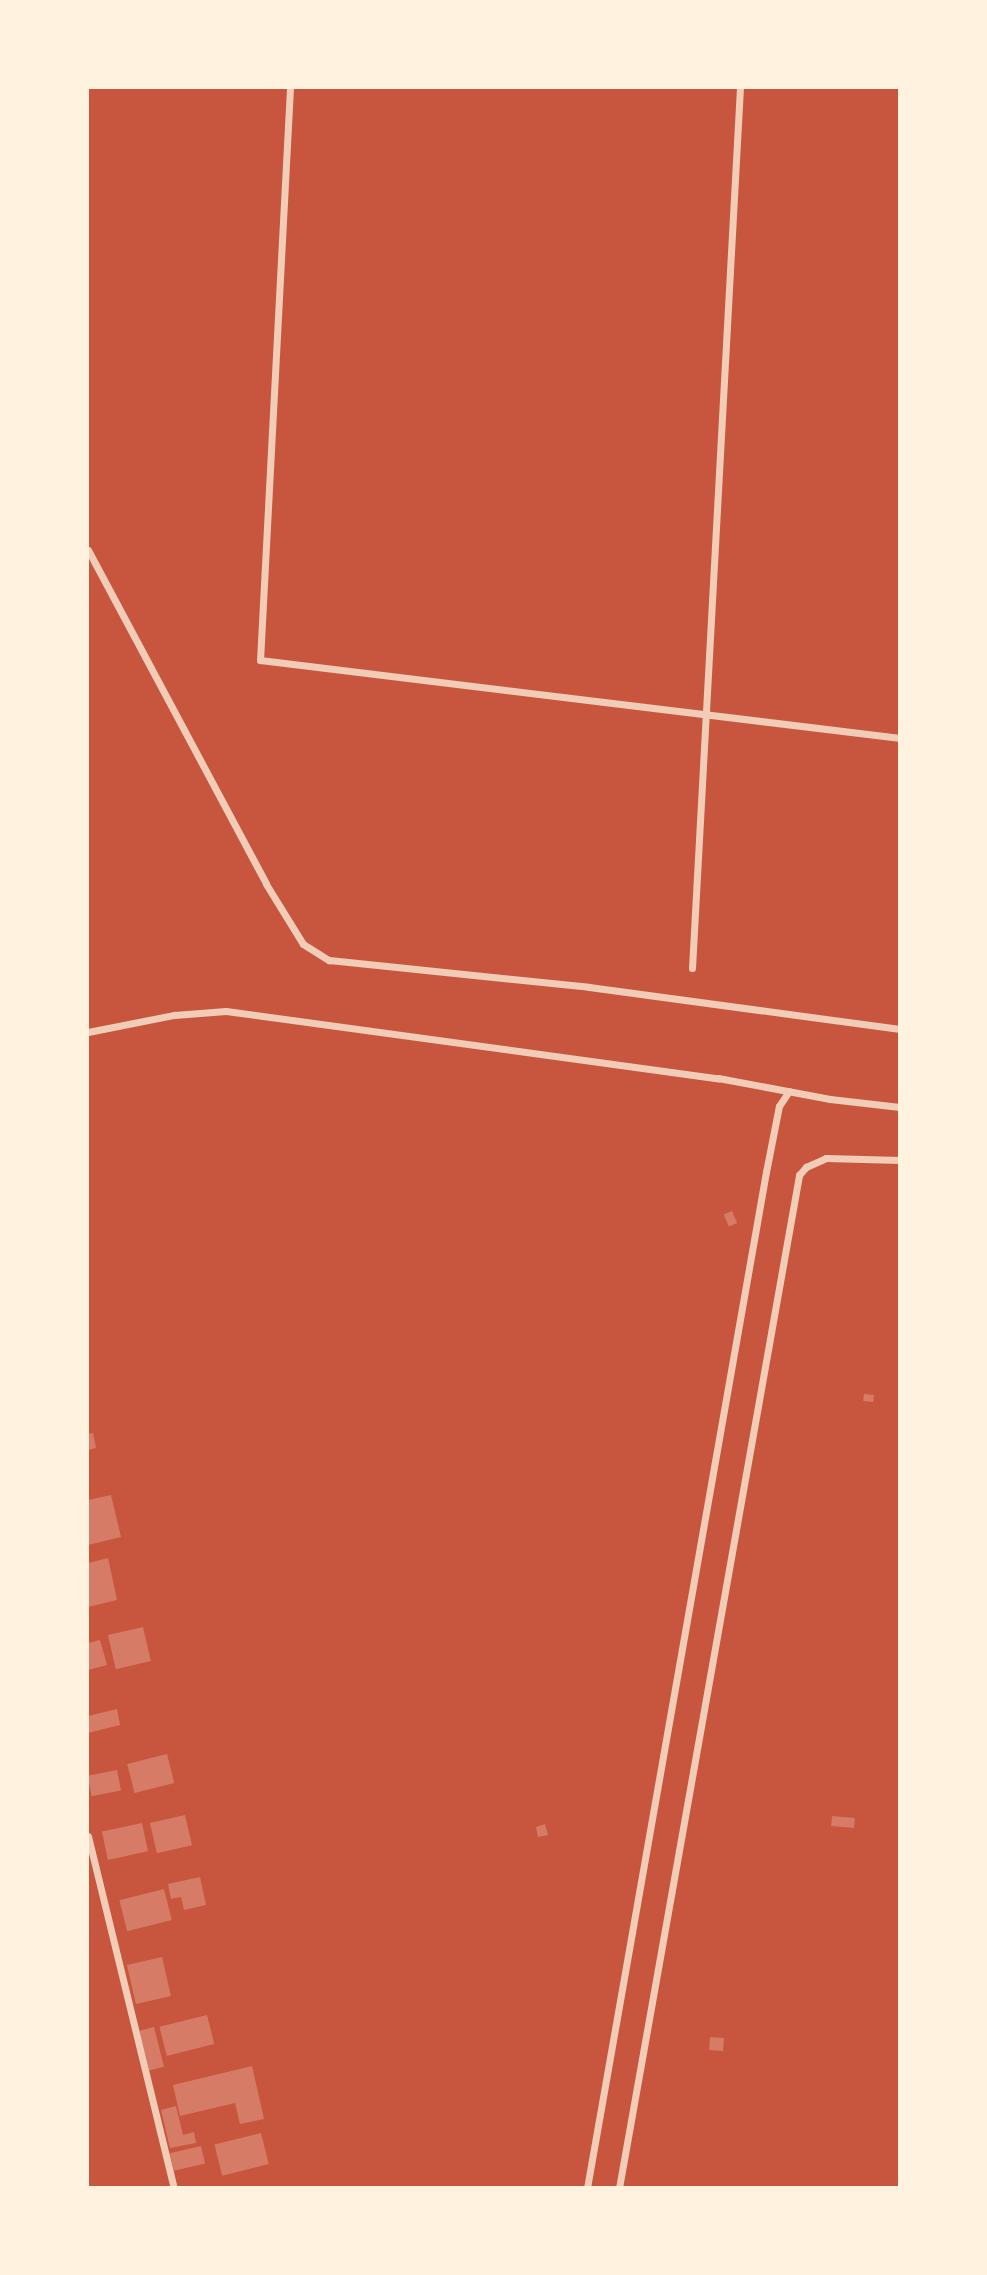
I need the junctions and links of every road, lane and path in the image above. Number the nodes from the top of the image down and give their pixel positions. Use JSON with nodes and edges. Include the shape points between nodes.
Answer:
{"nodes":[{"id":1,"x":290,"y":88,"type":"edge"},
{"id":2,"x":740,"y":88,"type":"edge"},
{"id":3,"x":88,"y":550,"type":"edge"},
{"id":4,"x":706,"y":717,"type":"junction"},
{"id":5,"x":900,"y":738,"type":"edge"},
{"id":6,"x":692,"y":968,"type":"dead end"},
{"id":7,"x":900,"y":1029,"type":"edge"},
{"id":8,"x":88,"y":1032,"type":"edge"},
{"id":9,"x":789,"y":1091,"type":"junction"},
{"id":10,"x":900,"y":1107,"type":"edge"},
{"id":11,"x":900,"y":1160,"type":"edge"},
{"id":12,"x":88,"y":1836,"type":"edge"},
{"id":13,"x":174,"y":2188,"type":"edge"},
{"id":14,"x":587,"y":2188,"type":"edge"},
{"id":15,"x":619,"y":2188,"type":"edge"}],
"edges":[{"from":1,"to":4,"type":"street","via":[[260,660]]},
{"from":2,"to":4,"type":"street"},
{"from":3,"to":7,"type":"street","via":[[279,908],[303,944],[329,960],[589,987]]},
{"from":4,"to":5,"type":"street"},
{"from":4,"to":6,"type":"street"},
{"from":8,"to":9,"type":"street","via":[[174,1015],[226,1011]]},
{"from":9,"to":10,"type":"street"},
{"from":9,"to":14,"type":"street","via":[[779,1106],[766,1172]]},
{"from":11,"to":15,"type":"street","via":[[826,1157],[799,1175]]},
{"from":12,"to":13,"type":"street"}]}
